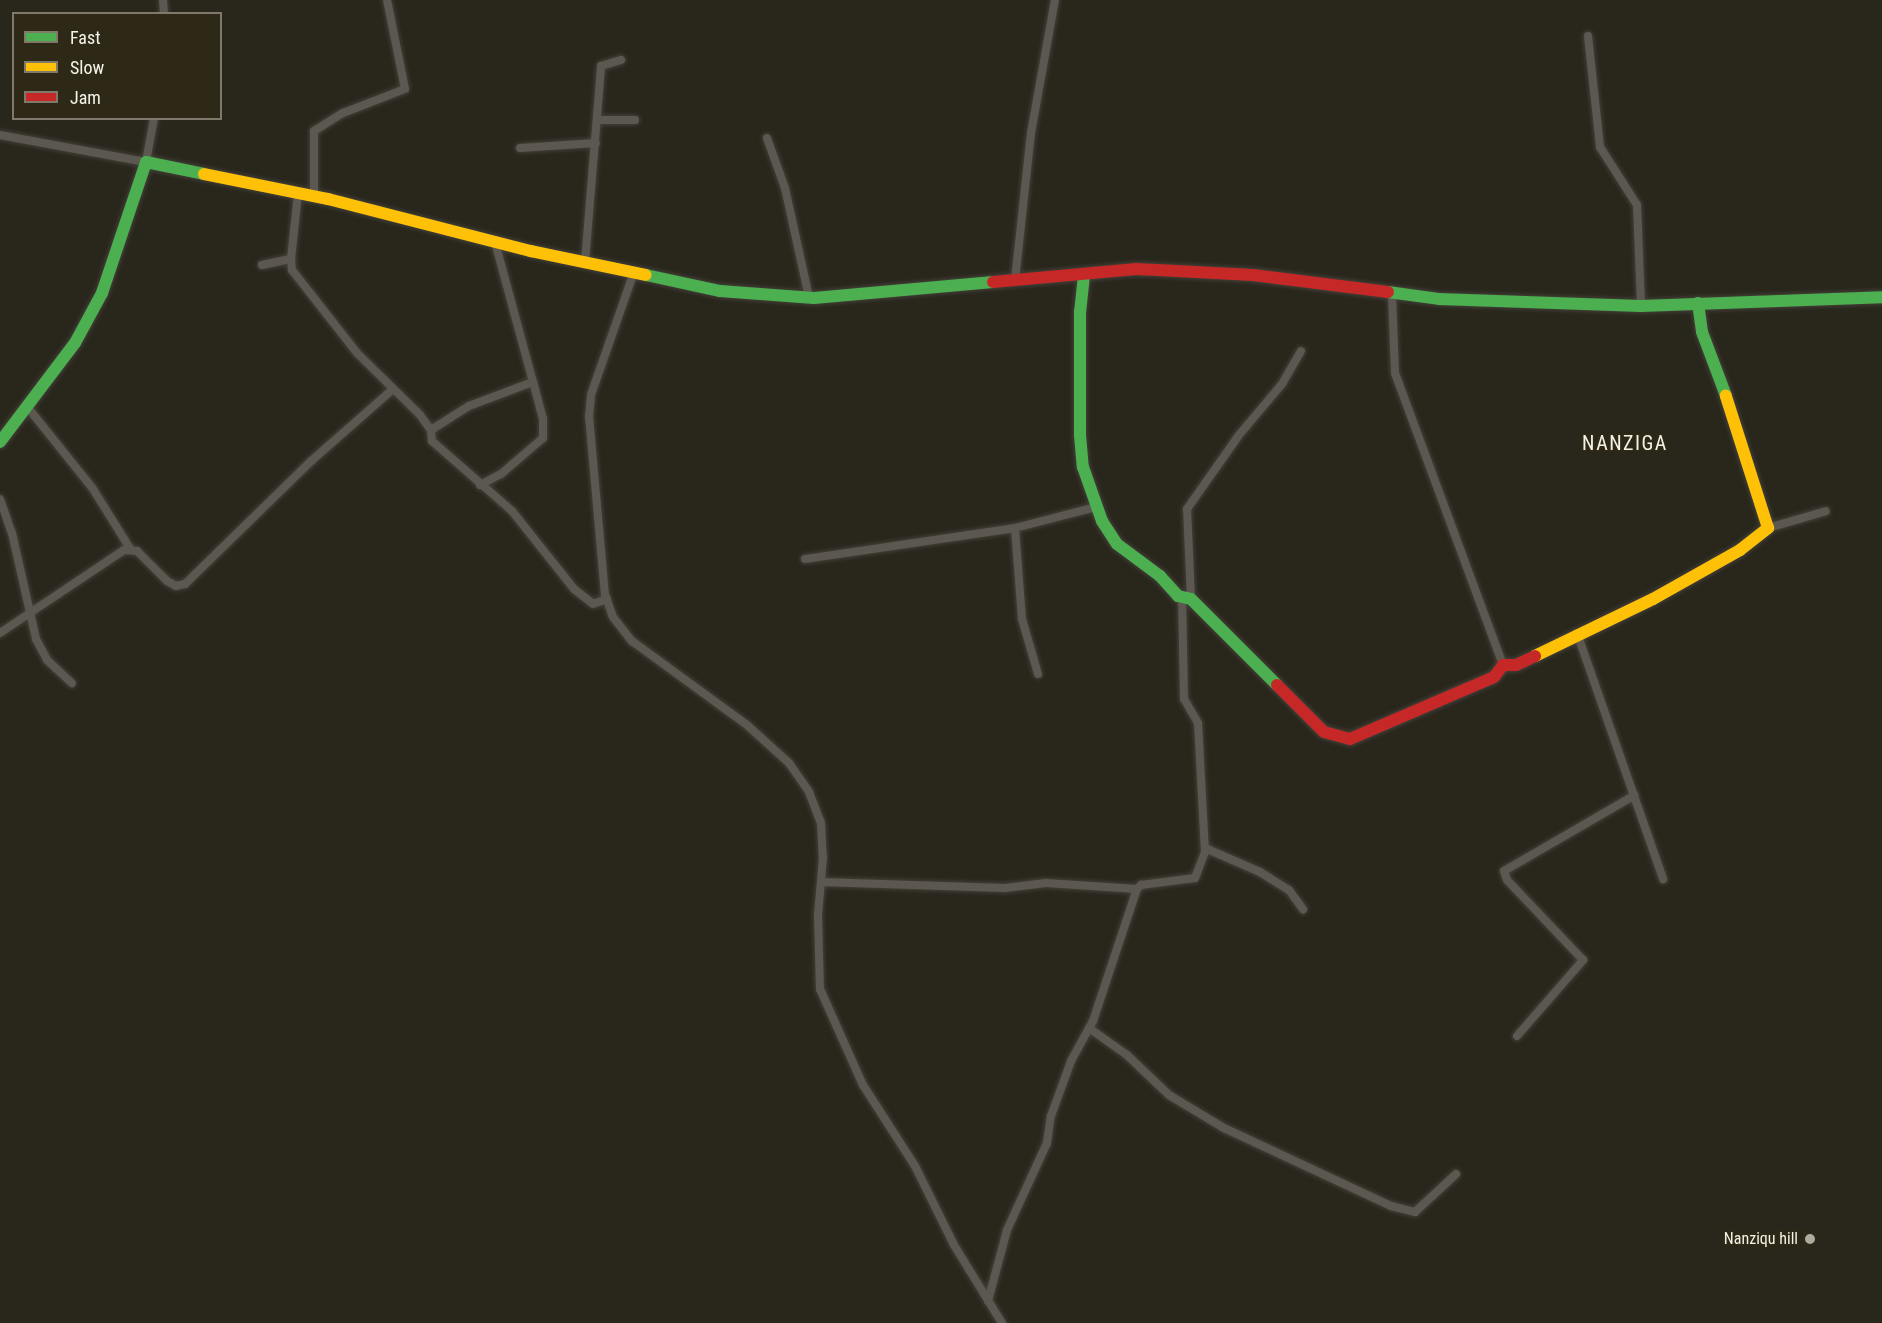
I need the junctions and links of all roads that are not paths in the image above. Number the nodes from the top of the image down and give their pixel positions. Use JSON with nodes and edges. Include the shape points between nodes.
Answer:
{"nodes":[{"id":1,"x":387,"y":0,"type":"edge"},
{"id":2,"x":1055,"y":0,"type":"edge"},
{"id":3,"x":1588,"y":36,"type":"dead end"},
{"id":4,"x":621,"y":60,"type":"dead end"},
{"id":5,"x":154,"y":120,"type":"edge"},
{"id":6,"x":598,"y":120,"type":"junction"},
{"id":7,"x":635,"y":120,"type":"dead end"},
{"id":8,"x":0,"y":135,"type":"edge"},
{"id":9,"x":767,"y":138,"type":"dead end"},
{"id":10,"x":596,"y":143,"type":"junction"},
{"id":11,"x":520,"y":148,"type":"dead end"},
{"id":12,"x":146,"y":162,"type":"junction"},
{"id":13,"x":298,"y":193,"type":"junction"},
{"id":14,"x":314,"y":196,"type":"junction"},
{"id":15,"x":495,"y":242,"type":"junction"},
{"id":16,"x":291,"y":259,"type":"junction"},
{"id":17,"x":585,"y":262,"type":"junction"},
{"id":18,"x":262,"y":265,"type":"dead end"},
{"id":19,"x":634,"y":272,"type":"junction"},
{"id":20,"x":1084,"y":275,"type":"junction"},
{"id":21,"x":1015,"y":280,"type":"junction"},
{"id":22,"x":1392,"y":295,"type":"junction"},
{"id":23,"x":809,"y":297,"type":"junction"},
{"id":24,"x":1882,"y":297,"type":"edge"},
{"id":25,"x":1698,"y":303,"type":"junction"},
{"id":26,"x":1641,"y":306,"type":"junction"},
{"id":27,"x":1300,"y":351,"type":"dead end"},
{"id":28,"x":533,"y":382,"type":"junction"},
{"id":29,"x":393,"y":389,"type":"junction"},
{"id":30,"x":29,"y":409,"type":"junction"},
{"id":31,"x":431,"y":430,"type":"junction"},
{"id":32,"x":0,"y":442,"type":"edge"},
{"id":33,"x":480,"y":485,"type":"junction"},
{"id":34,"x":0,"y":499,"type":"edge"},
{"id":35,"x":1096,"y":507,"type":"junction"},
{"id":36,"x":1826,"y":510,"type":"dead end"},
{"id":37,"x":1015,"y":528,"type":"junction"},
{"id":38,"x":1768,"y":528,"type":"junction"},
{"id":39,"x":131,"y":550,"type":"junction"},
{"id":40,"x":805,"y":559,"type":"dead end"},
{"id":41,"x":1187,"y":598,"type":"junction"},
{"id":42,"x":607,"y":599,"type":"junction"},
{"id":43,"x":31,"y":614,"type":"junction"},
{"id":44,"x":0,"y":633,"type":"edge"},
{"id":45,"x":1577,"y":633,"type":"junction"},
{"id":46,"x":1503,"y":665,"type":"junction"},
{"id":47,"x":1038,"y":674,"type":"dead end"},
{"id":48,"x":72,"y":683,"type":"dead end"},
{"id":49,"x":1635,"y":795,"type":"junction"},
{"id":50,"x":1205,"y":848,"type":"junction"},
{"id":51,"x":1663,"y":879,"type":"dead end"},
{"id":52,"x":821,"y":882,"type":"junction"},
{"id":53,"x":1137,"y":889,"type":"junction"},
{"id":54,"x":1303,"y":909,"type":"dead end"},
{"id":55,"x":1089,"y":1028,"type":"junction"},
{"id":56,"x":1517,"y":1036,"type":"dead end"},
{"id":57,"x":1456,"y":1174,"type":"dead end"},
{"id":58,"x":988,"y":1301,"type":"junction"},
{"id":59,"x":1002,"y":1323,"type":"edge"}],
"edges":[{"from":1,"to":14,"type":"street","via":[[405,89],[343,113],[314,131]]},
{"from":2,"to":21,"type":"street","via":[[1031,133]]},
{"from":3,"to":26,"type":"street","via":[[1600,147],[1637,205]]},
{"from":4,"to":6,"type":"street","via":[[601,66]]},
{"from":5,"to":12,"type":"street"},
{"from":6,"to":7,"type":"street"},
{"from":6,"to":10,"type":"street"},
{"from":8,"to":12,"type":"street"},
{"from":9,"to":23,"type":"street","via":[[785,188]]},
{"from":10,"to":11,"type":"street"},
{"from":10,"to":17,"type":"street"},
{"from":12,"to":13,"type":"street"},
{"from":12,"to":30,"type":"street","via":[[102,294],[75,343]]},
{"from":13,"to":14,"type":"street"},
{"from":13,"to":16,"type":"street"},
{"from":14,"to":15,"type":"street"},
{"from":15,"to":17,"type":"street"},
{"from":15,"to":28,"type":"street"},
{"from":16,"to":18,"type":"street"},
{"from":16,"to":29,"type":"street","via":[[292,270],[357,353]]},
{"from":17,"to":19,"type":"street"},
{"from":19,"to":23,"type":"street","via":[[720,291]]},
{"from":19,"to":42,"type":"street","via":[[591,395],[589,416]]},
{"from":20,"to":21,"type":"street"},
{"from":20,"to":22,"type":"street","via":[[1136,269],[1252,275]]},
{"from":20,"to":35,"type":"street","via":[[1080,311],[1080,435],[1083,466]]},
{"from":21,"to":23,"type":"street"},
{"from":22,"to":26,"type":"street"},
{"from":22,"to":46,"type":"street","via":[[1395,373]]},
{"from":24,"to":25,"type":"street"},
{"from":25,"to":26,"type":"street"},
{"from":25,"to":38,"type":"street","via":[[1702,332],[1738,428]]},
{"from":27,"to":41,"type":"street","via":[[1282,384],[1239,435],[1187,509]]},
{"from":28,"to":31,"type":"street","via":[[469,406]]},
{"from":28,"to":33,"type":"street","via":[[543,419],[543,438],[501,474]]},
{"from":29,"to":31,"type":"street"},
{"from":29,"to":39,"type":"street","via":[[311,461],[185,584],[176,586],[167,581],[137,550]]},
{"from":30,"to":32,"type":"street"},
{"from":30,"to":39,"type":"street","via":[[93,489]]},
{"from":31,"to":33,"type":"street","via":[[432,441]]},
{"from":33,"to":42,"type":"street","via":[[512,511],[574,589],[593,604]]},
{"from":34,"to":43,"type":"street"},
{"from":35,"to":37,"type":"street"},
{"from":35,"to":41,"type":"street","via":[[1117,544]]},
{"from":36,"to":38,"type":"street"},
{"from":37,"to":40,"type":"street"},
{"from":37,"to":47,"type":"street","via":[[1022,619]]},
{"from":38,"to":45,"type":"street","via":[[1688,581]]},
{"from":39,"to":43,"type":"street","via":[[112,558]]},
{"from":41,"to":46,"type":"street","via":[[1324,732],[1350,739],[1494,676]]},
{"from":41,"to":50,"type":"street","via":[[1184,699],[1198,723]]},
{"from":42,"to":52,"type":"street","via":[[613,617],[632,641],[747,725],[789,763],[809,792],[821,823]]},
{"from":43,"to":44,"type":"street"},
{"from":43,"to":48,"type":"street","via":[[36,639],[47,660]]},
{"from":45,"to":46,"type":"street","via":[[1516,665]]},
{"from":45,"to":49,"type":"street"},
{"from":49,"to":51,"type":"street"},
{"from":49,"to":56,"type":"street","via":[[1504,871],[1507,880],[1583,960]]},
{"from":50,"to":53,"type":"street","via":[[1196,878],[1149,883]]},
{"from":50,"to":54,"type":"street","via":[[1260,872],[1289,890]]},
{"from":52,"to":53,"type":"street"},
{"from":52,"to":58,"type":"street","via":[[820,989],[863,1085],[915,1166],[954,1245]]},
{"from":53,"to":55,"type":"street"},
{"from":55,"to":57,"type":"street","via":[[1127,1055],[1170,1095],[1215,1122],[1391,1206],[1415,1212]]},
{"from":55,"to":58,"type":"street","via":[[1071,1061],[1051,1116],[1047,1143],[1007,1230]]},
{"from":58,"to":59,"type":"street"}]}
